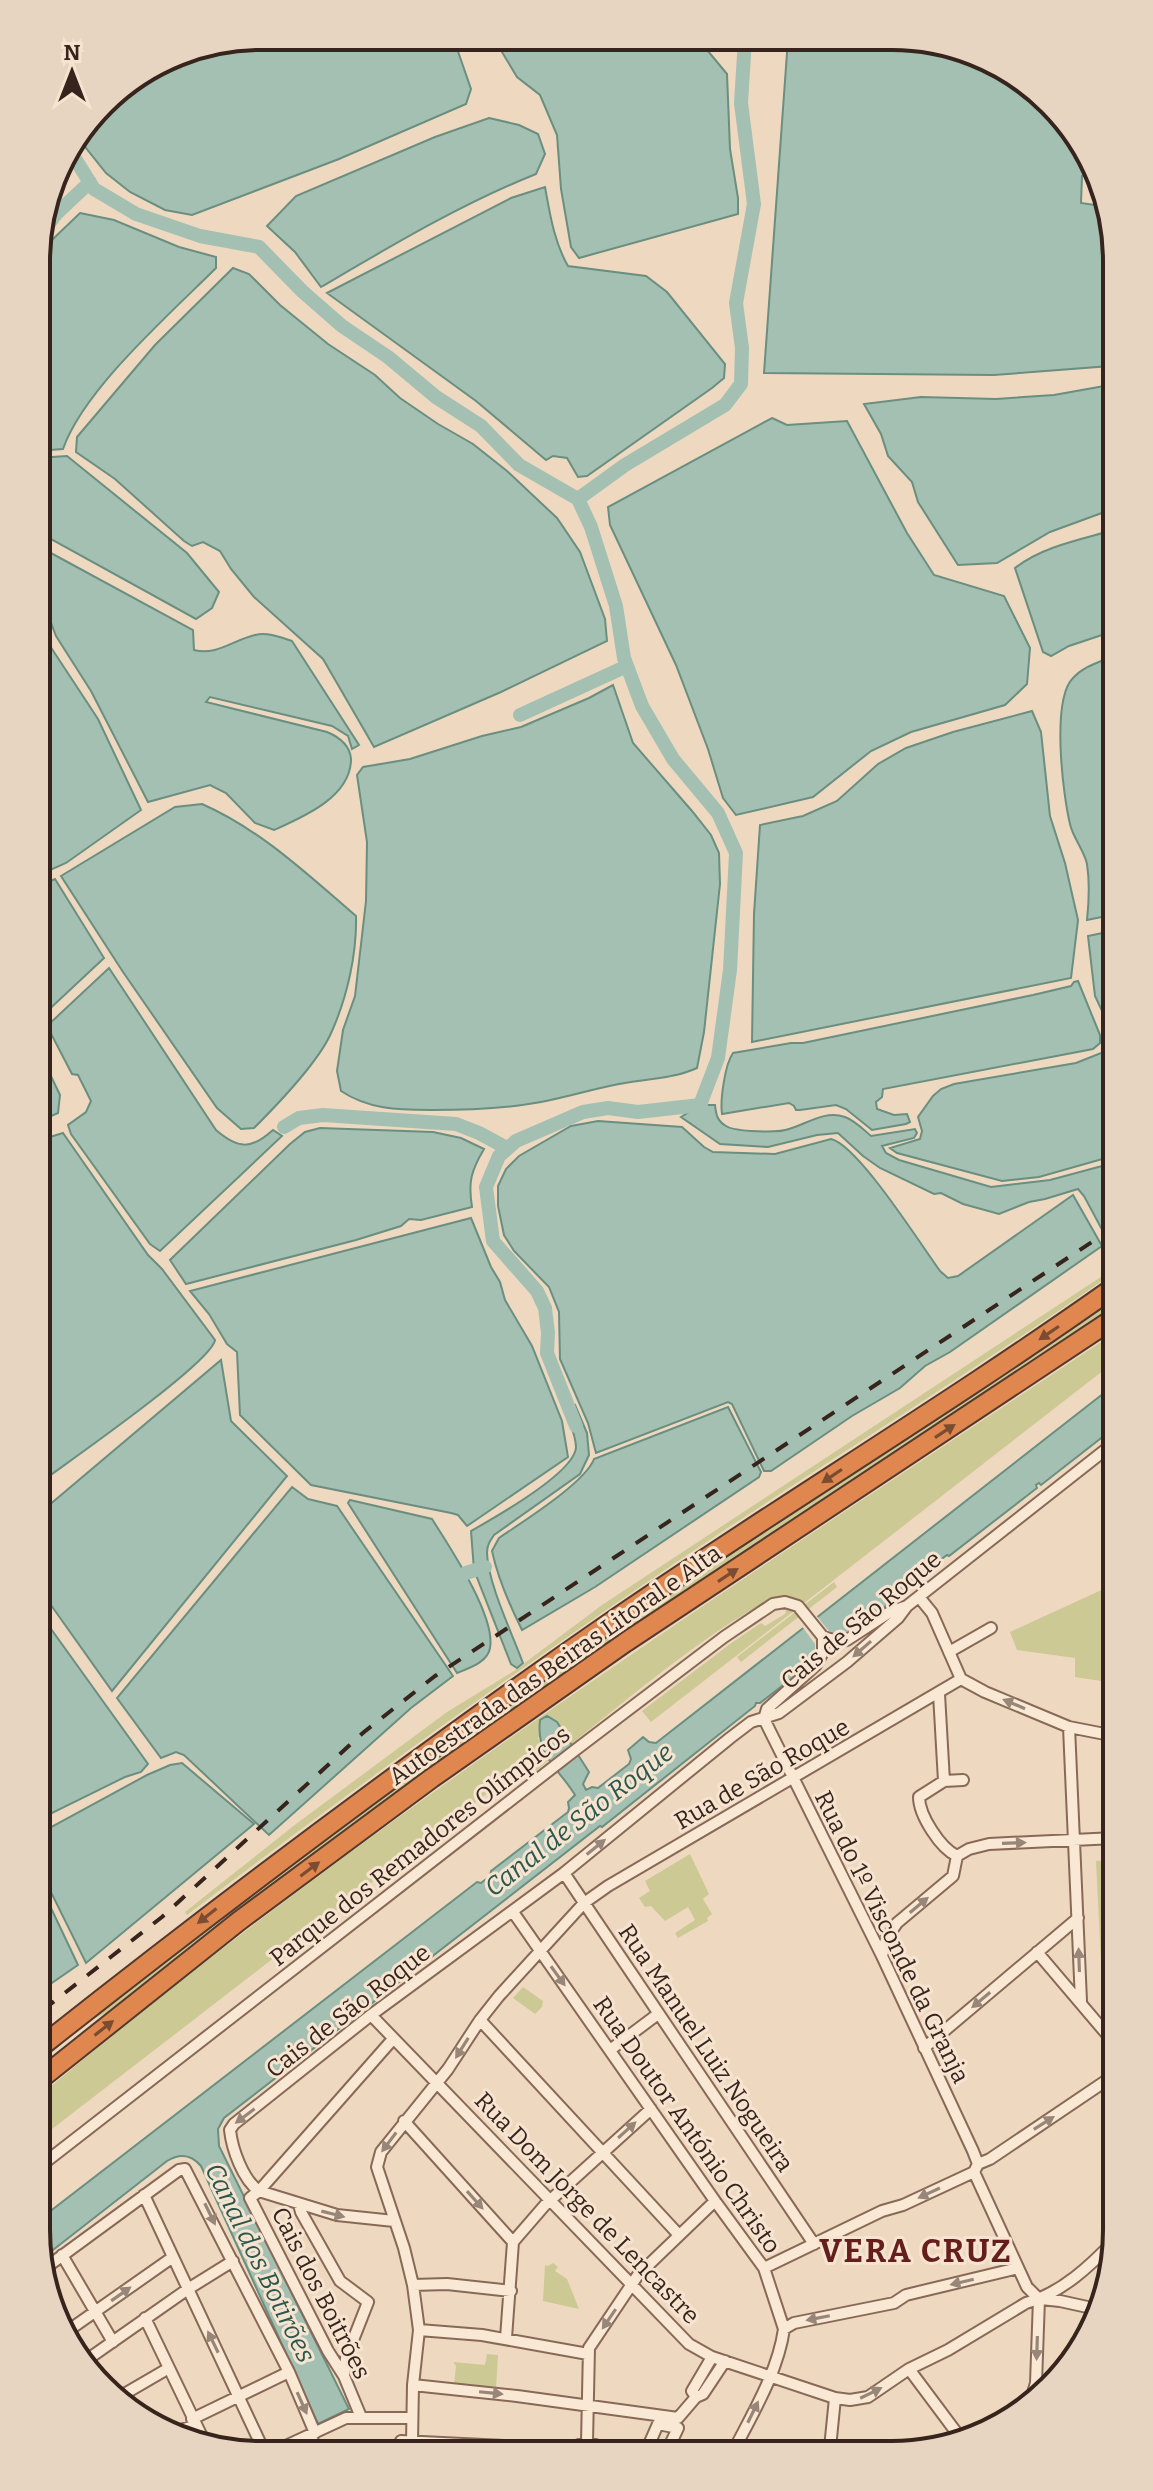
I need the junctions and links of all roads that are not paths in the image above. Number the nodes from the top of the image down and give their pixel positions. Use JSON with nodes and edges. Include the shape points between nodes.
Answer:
{"nodes":[{"id":1,"x":1103,"y":1295,"type":"edge"},
{"id":2,"x":1103,"y":1326,"type":"edge"},
{"id":3,"x":1103,"y":1452,"type":"edge"},
{"id":4,"x":919,"y":1597,"type":"junction"},
{"id":5,"x":907,"y":1606,"type":"junction"},
{"id":6,"x":991,"y":1628,"type":"dead end"},
{"id":7,"x":823,"y":1637,"type":"junction"},
{"id":8,"x":949,"y":1652,"type":"junction"},
{"id":9,"x":961,"y":1679,"type":"junction"},
{"id":10,"x":939,"y":1694,"type":"junction"},
{"id":11,"x":764,"y":1719,"type":"junction"},
{"id":12,"x":1069,"y":1727,"type":"junction"},
{"id":13,"x":1103,"y":1734,"type":"edge"},
{"id":14,"x":794,"y":1779,"type":"junction"},
{"id":15,"x":963,"y":1780,"type":"dead end"},
{"id":16,"x":944,"y":1781,"type":"junction"},
{"id":17,"x":1103,"y":1839,"type":"edge"},
{"id":18,"x":1073,"y":1841,"type":"junction"},
{"id":19,"x":957,"y":1856,"type":"junction"},
{"id":20,"x":564,"y":1873,"type":"junction"},
{"id":21,"x":584,"y":1903,"type":"junction"},
{"id":22,"x":513,"y":1912,"type":"junction"},
{"id":23,"x":1078,"y":1918,"type":"junction"},
{"id":24,"x":539,"y":1950,"type":"junction"},
{"id":25,"x":1037,"y":1952,"type":"junction"},
{"id":26,"x":882,"y":1956,"type":"junction"},
{"id":27,"x":1081,"y":2001,"type":"junction"},
{"id":28,"x":658,"y":2014,"type":"junction"},
{"id":29,"x":371,"y":2015,"type":"junction"},
{"id":30,"x":480,"y":2020,"type":"junction"},
{"id":31,"x":1103,"y":2029,"type":"edge"},
{"id":32,"x":50,"y":2039,"type":"edge"},
{"id":33,"x":393,"y":2039,"type":"junction"},
{"id":34,"x":924,"y":2048,"type":"junction"},
{"id":35,"x":610,"y":2050,"type":"junction"},
{"id":36,"x":50,"y":2071,"type":"edge"},
{"id":37,"x":438,"y":2082,"type":"junction"},
{"id":38,"x":1103,"y":2083,"type":"edge"},
{"id":39,"x":651,"y":2109,"type":"junction"},
{"id":40,"x":404,"y":2121,"type":"junction"},
{"id":41,"x":603,"y":2152,"type":"junction"},
{"id":42,"x":50,"y":2159,"type":"edge"},
{"id":43,"x":976,"y":2168,"type":"junction"},
{"id":44,"x":259,"y":2191,"type":"junction"},
{"id":45,"x":144,"y":2195,"type":"junction"},
{"id":46,"x":551,"y":2200,"type":"junction"},
{"id":47,"x":715,"y":2201,"type":"junction"},
{"id":48,"x":299,"y":2204,"type":"junction"},
{"id":49,"x":394,"y":2221,"type":"junction"},
{"id":50,"x":679,"y":2235,"type":"junction"},
{"id":51,"x":513,"y":2242,"type":"junction"},
{"id":52,"x":814,"y":2244,"type":"junction"},
{"id":53,"x":1102,"y":2254,"type":"edge"},
{"id":54,"x":62,"y":2255,"type":"junction"},
{"id":55,"x":173,"y":2257,"type":"junction"},
{"id":56,"x":233,"y":2261,"type":"junction"},
{"id":57,"x":53,"y":2262,"type":"edge"},
{"id":58,"x":764,"y":2268,"type":"junction"},
{"id":59,"x":1018,"y":2268,"type":"junction"},
{"id":60,"x":631,"y":2284,"type":"junction"},
{"id":61,"x":413,"y":2285,"type":"junction"},
{"id":62,"x":188,"y":2289,"type":"junction"},
{"id":63,"x":511,"y":2291,"type":"junction"},
{"id":64,"x":1039,"y":2299,"type":"junction"},
{"id":65,"x":1088,"y":2307,"type":"edge"},
{"id":66,"x":96,"y":2312,"type":"junction"},
{"id":67,"x":145,"y":2318,"type":"junction"},
{"id":68,"x":74,"y":2327,"type":"edge"},
{"id":69,"x":784,"y":2329,"type":"junction"},
{"id":70,"x":419,"y":2330,"type":"junction"},
{"id":71,"x":506,"y":2338,"type":"junction"},
{"id":72,"x":113,"y":2342,"type":"junction"},
{"id":73,"x":588,"y":2354,"type":"junction"},
{"id":74,"x":92,"y":2356,"type":"edge"},
{"id":75,"x":712,"y":2357,"type":"junction"},
{"id":76,"x":725,"y":2361,"type":"junction"},
{"id":77,"x":169,"y":2368,"type":"junction"},
{"id":78,"x":909,"y":2369,"type":"junction"},
{"id":79,"x":289,"y":2372,"type":"junction"},
{"id":80,"x":344,"y":2376,"type":"junction"},
{"id":81,"x":770,"y":2376,"type":"junction"},
{"id":82,"x":1036,"y":2384,"type":"edge"},
{"id":83,"x":413,"y":2385,"type":"junction"},
{"id":84,"x":127,"y":2392,"type":"edge"},
{"id":85,"x":239,"y":2395,"type":"junction"},
{"id":86,"x":696,"y":2397,"type":"junction"},
{"id":87,"x":835,"y":2398,"type":"junction"},
{"id":88,"x":588,"y":2405,"type":"junction"},
{"id":89,"x":361,"y":2417,"type":"junction"},
{"id":90,"x":411,"y":2418,"type":"junction"},
{"id":91,"x":194,"y":2422,"type":"junction"},
{"id":92,"x":185,"y":2427,"type":"edge"},
{"id":93,"x":955,"y":2431,"type":"edge"},
{"id":94,"x":199,"y":2432,"type":"edge"},
{"id":95,"x":313,"y":2434,"type":"junction"},
{"id":96,"x":259,"y":2441,"type":"edge"},
{"id":97,"x":297,"y":2441,"type":"edge"},
{"id":98,"x":314,"y":2441,"type":"edge"},
{"id":99,"x":412,"y":2441,"type":"edge"},
{"id":100,"x":587,"y":2441,"type":"edge"},
{"id":101,"x":651,"y":2441,"type":"edge"},
{"id":102,"x":672,"y":2441,"type":"edge"},
{"id":103,"x":738,"y":2441,"type":"edge"},
{"id":104,"x":831,"y":2441,"type":"edge"}],
"edges":[{"from":1,"to":32,"type":"highway","name":"Autoestrada das Beiras Litoral e Alta","one_way":true,"via":[[414,1761]]},
{"from":36,"to":2,"type":"highway","name":"Autoestrada das Beiras Litoral e Alta","one_way":true,"via":[[239,1921],[432,1778],[626,1642]]},
{"from":3,"to":4,"type":"street","name":"Cais de São Roque"},
{"from":4,"to":5,"type":"street","name":"Cais de São Roque"},
{"from":4,"to":8,"type":"street"},
{"from":5,"to":7,"type":"street","via":[[847,1640]]},
{"from":5,"to":11,"type":"street","name":"Cais de São Roque","one_way":true,"via":[[847,1662]]},
{"from":6,"to":8,"type":"street"},
{"from":7,"to":11,"type":"street","via":[[816,1665],[767,1709]]},
{"from":7,"to":42,"type":"street","name":"Parque dos Remadores Olímpicos","via":[[792,1602],[773,1604],[724,1637]]},
{"from":8,"to":9,"type":"street"},
{"from":9,"to":10,"type":"street","name":"Rua de São Roque"},
{"from":12,"to":9,"type":"street","one_way":true},
{"from":10,"to":14,"type":"street","name":"Rua de São Roque"},
{"from":10,"to":16,"type":"street"},
{"from":11,"to":14,"type":"street","name":"Rua do 1º Visconde da Granja"},
{"from":20,"to":11,"type":"street","name":"Cais de São Roque","one_way":true,"via":[[730,1738]]},
{"from":12,"to":13,"type":"street"},
{"from":12,"to":18,"type":"street"},
{"from":14,"to":21,"type":"street","name":"Rua de São Roque"},
{"from":14,"to":26,"type":"street","name":"Rua do 1º Visconde da Granja"},
{"from":15,"to":16,"type":"street"},
{"from":16,"to":19,"type":"street","via":[[919,1797],[919,1805],[941,1845]]},
{"from":17,"to":18,"type":"street"},
{"from":19,"to":18,"type":"street","one_way":true,"via":[[989,1844]]},
{"from":18,"to":23,"type":"street"},
{"from":26,"to":19,"type":"street","one_way":true,"via":[[897,1923],[953,1876]]},
{"from":20,"to":21,"type":"street","name":"Rua Manuel Luiz Nogueira"},
{"from":20,"to":22,"type":"street","name":"Cais de São Roque"},
{"from":21,"to":24,"type":"street","name":"Rua de São Roque"},
{"from":21,"to":28,"type":"street","name":"Rua Manuel Luiz Nogueira"},
{"from":22,"to":24,"type":"street","name":"Rua Doutor António Christo"},
{"from":22,"to":29,"type":"street","name":"Cais de São Roque"},
{"from":23,"to":25,"type":"street"},
{"from":27,"to":23,"type":"street","one_way":true},
{"from":24,"to":30,"type":"street","name":"Rua de São Roque"},
{"from":24,"to":35,"type":"street","name":"Rua Doutor António Christo","one_way":true},
{"from":25,"to":27,"type":"street"},
{"from":25,"to":34,"type":"street","one_way":true},
{"from":26,"to":34,"type":"street","name":"Rua do 1º Visconde da Granja"},
{"from":27,"to":31,"type":"street"},
{"from":28,"to":35,"type":"street"},
{"from":28,"to":52,"type":"street","name":"Rua Manuel Luiz Nogueira"},
{"from":29,"to":33,"type":"street","name":"Rua Dom Jorge de Lencastre"},
{"from":29,"to":44,"type":"street","name":"Cais de São Roque","one_way":true,"via":[[232,2127],[234,2149]]},
{"from":30,"to":37,"type":"street","name":"Rua de São Roque","one_way":true},
{"from":30,"to":41,"type":"street"},
{"from":33,"to":37,"type":"street","name":"Rua Dom Jorge de Lencastre"},
{"from":33,"to":44,"type":"street"},
{"from":34,"to":43,"type":"street","name":"Rua do 1º Visconde da Granja"},
{"from":35,"to":39,"type":"street","name":"Rua Doutor António Christo"},
{"from":37,"to":40,"type":"street","name":"Rua de São Roque"},
{"from":37,"to":46,"type":"street","name":"Rua Dom Jorge de Lencastre"},
{"from":43,"to":38,"type":"street","one_way":true},
{"from":41,"to":39,"type":"street","one_way":true},
{"from":39,"to":47,"type":"street","name":"Rua Doutor António Christo"},
{"from":40,"to":49,"type":"street","name":"Rua de São Roque","one_way":true,"via":[[381,2152],[377,2167]]},
{"from":40,"to":51,"type":"street","one_way":true},
{"from":41,"to":46,"type":"street"},
{"from":41,"to":50,"type":"street"},
{"from":43,"to":52,"type":"street","one_way":true},
{"from":43,"to":59,"type":"street","name":"Rua do 1º Visconde da Granja"},
{"from":44,"to":48,"type":"street"},
{"from":44,"to":80,"type":"street","name":"Cais dos Boitrões","via":[[250,2198]]},
{"from":45,"to":54,"type":"street"},
{"from":45,"to":55,"type":"street"},
{"from":45,"to":56,"type":"street","one_way":true,"via":[[185,2169]]},
{"from":46,"to":51,"type":"street"},
{"from":46,"to":60,"type":"street","name":"Rua Dom Jorge de Lencastre"},
{"from":47,"to":50,"type":"street"},
{"from":47,"to":58,"type":"street","name":"Rua Doutor António Christo"},
{"from":48,"to":49,"type":"street","one_way":true,"via":[[337,2215]]},
{"from":48,"to":80,"type":"street","via":[[345,2287],[368,2302]]},
{"from":49,"to":61,"type":"street","name":"Rua de São Roque"},
{"from":50,"to":60,"type":"street"},
{"from":51,"to":63,"type":"street"},
{"from":52,"to":58,"type":"street"},
{"from":53,"to":64,"type":"street"},
{"from":54,"to":57,"type":"street"},
{"from":54,"to":66,"type":"street"},
{"from":55,"to":62,"type":"street"},
{"from":66,"to":55,"type":"street","one_way":true},
{"from":56,"to":62,"type":"street"},
{"from":56,"to":79,"type":"street"},
{"from":58,"to":69,"type":"street","name":"Rua Doutor António Christo"},
{"from":59,"to":64,"type":"street","name":"Rua do 1º Visconde da Granja"},
{"from":59,"to":69,"type":"street","one_way":true},
{"from":60,"to":73,"type":"street","one_way":true},
{"from":60,"to":75,"type":"street","name":"Rua Dom Jorge de Lencastre","via":[[689,2344]]},
{"from":61,"to":63,"type":"street"},
{"from":61,"to":70,"type":"street","name":"Rua de São Roque"},
{"from":62,"to":67,"type":"street"},
{"from":85,"to":62,"type":"street","one_way":true},
{"from":63,"to":71,"type":"street"},
{"from":64,"to":65,"type":"street"},
{"from":64,"to":78,"type":"street"},
{"from":64,"to":82,"type":"street","one_way":true},
{"from":66,"to":68,"type":"street"},
{"from":66,"to":72,"type":"street"},
{"from":67,"to":72,"type":"street"},
{"from":67,"to":77,"type":"street"},
{"from":69,"to":81,"type":"street"},
{"from":70,"to":71,"type":"street"},
{"from":70,"to":83,"type":"street","name":"Rua de São Roque"},
{"from":71,"to":73,"type":"street"},
{"from":72,"to":74,"type":"street"},
{"from":73,"to":88,"type":"street"},
{"from":75,"to":76,"type":"street","name":"Rua Dom Jorge de Lencastre"},
{"from":75,"to":86,"type":"street","via":[[692,2391]]},
{"from":76,"to":81,"type":"street","name":"Rua Dom Jorge de Lencastre"},
{"from":76,"to":86,"type":"street"},
{"from":77,"to":84,"type":"street"},
{"from":77,"to":91,"type":"street"},
{"from":87,"to":78,"type":"street","one_way":true,"via":[[868,2397]]},
{"from":78,"to":93,"type":"street"},
{"from":79,"to":85,"type":"street"},
{"from":79,"to":95,"type":"street","one_way":true},
{"from":80,"to":89,"type":"street","name":"Cais dos Boitrões"},
{"from":81,"to":87,"type":"street","name":"Rua Dom Jorge de Lencastre"},
{"from":103,"to":81,"type":"street","one_way":true},
{"from":83,"to":88,"type":"street","one_way":true},
{"from":83,"to":90,"type":"street","name":"Rua de São Roque"},
{"from":85,"to":91,"type":"street"},
{"from":85,"to":96,"type":"street"},
{"from":86,"to":88,"type":"street","via":[[681,2417]]},
{"from":87,"to":104,"type":"street"},
{"from":88,"to":100,"type":"street"},
{"from":89,"to":90,"type":"street"},
{"from":89,"to":95,"type":"street","via":[[346,2418]]},
{"from":90,"to":99,"type":"street","name":"Rua de São Roque"},
{"from":91,"to":92,"type":"street"},
{"from":91,"to":94,"type":"street"},
{"from":95,"to":97,"type":"street"},
{"from":95,"to":98,"type":"street"},
{"from":101,"to":102,"type":"street","via":[[658,2424],[678,2428]]}]}
